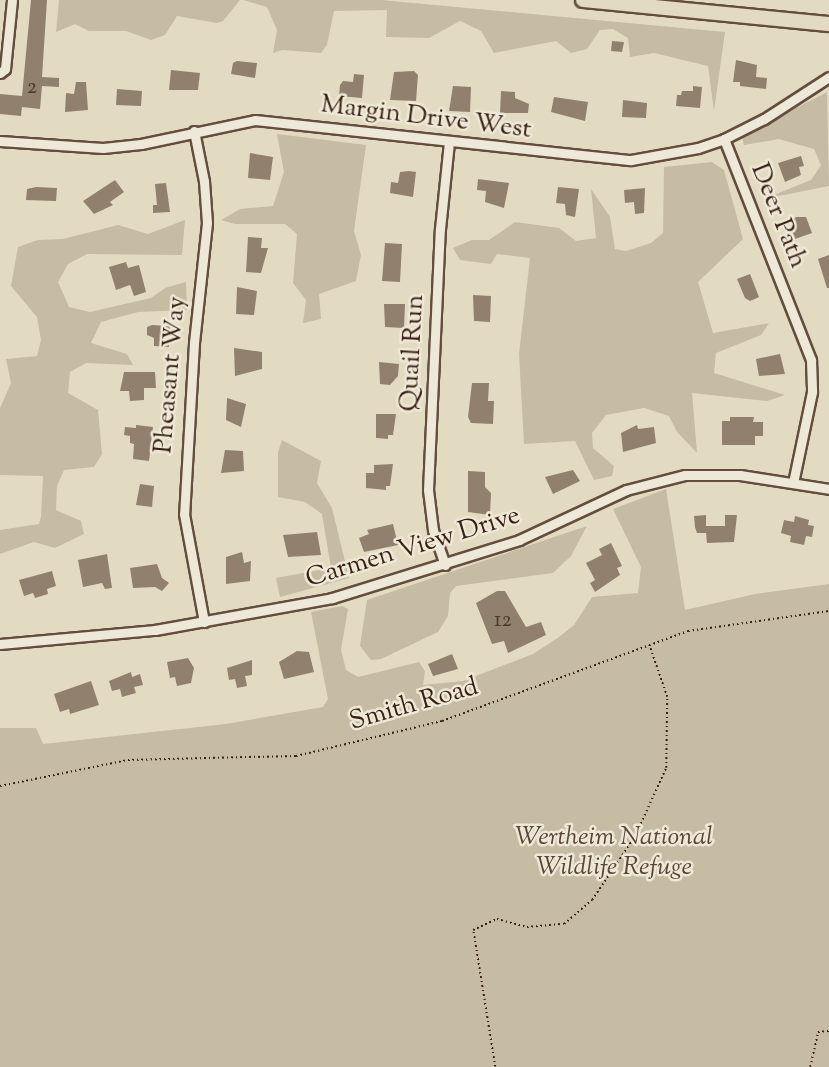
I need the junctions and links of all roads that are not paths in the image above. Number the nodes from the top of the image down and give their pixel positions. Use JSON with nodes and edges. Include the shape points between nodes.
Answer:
{"nodes":[{"id":1,"x":12,"y":0,"type":"edge"},
{"id":2,"x":583,"y":0,"type":"edge"},
{"id":3,"x":829,"y":24,"type":"edge"},
{"id":4,"x":0,"y":73,"type":"edge"},
{"id":5,"x":829,"y":76,"type":"edge"},
{"id":6,"x":194,"y":131,"type":"junction"},
{"id":7,"x":724,"y":140,"type":"junction"},
{"id":8,"x":0,"y":141,"type":"edge"},
{"id":9,"x":449,"y":142,"type":"junction"},
{"id":10,"x":793,"y":483,"type":"junction"},
{"id":11,"x":829,"y":489,"type":"edge"},
{"id":12,"x":445,"y":565,"type":"junction"},
{"id":13,"x":204,"y":622,"type":"junction"},
{"id":14,"x":0,"y":644,"type":"edge"}],
"edges":[{"from":1,"to":4,"type":"street","via":[[5,69]]},
{"from":2,"to":3,"type":"highway"},
{"from":5,"to":7,"type":"street","name":"Margin Drive West"},
{"from":6,"to":8,"type":"street","name":"Margin Drive West","via":[[141,144],[103,148]]},
{"from":6,"to":9,"type":"street","name":"Margin Drive West","via":[[255,120]]},
{"from":6,"to":13,"type":"street","name":"Pheasant Way","via":[[207,223],[186,438],[184,514]]},
{"from":7,"to":9,"type":"street","name":"Margin Drive West","via":[[631,160]]},
{"from":7,"to":10,"type":"street","name":"Deer Path","via":[[811,360],[812,392]]},
{"from":9,"to":12,"type":"street","name":"Quail Run","via":[[440,229],[428,490],[433,530]]},
{"from":10,"to":11,"type":"street","name":"Carmen View Drive"},
{"from":10,"to":12,"type":"street","name":"Carmen View Drive","via":[[711,473],[658,480],[598,501],[519,540]]},
{"from":12,"to":13,"type":"street","name":"Carmen View Drive","via":[[332,598]]},
{"from":13,"to":14,"type":"street","name":"Carmen View Drive"}]}
